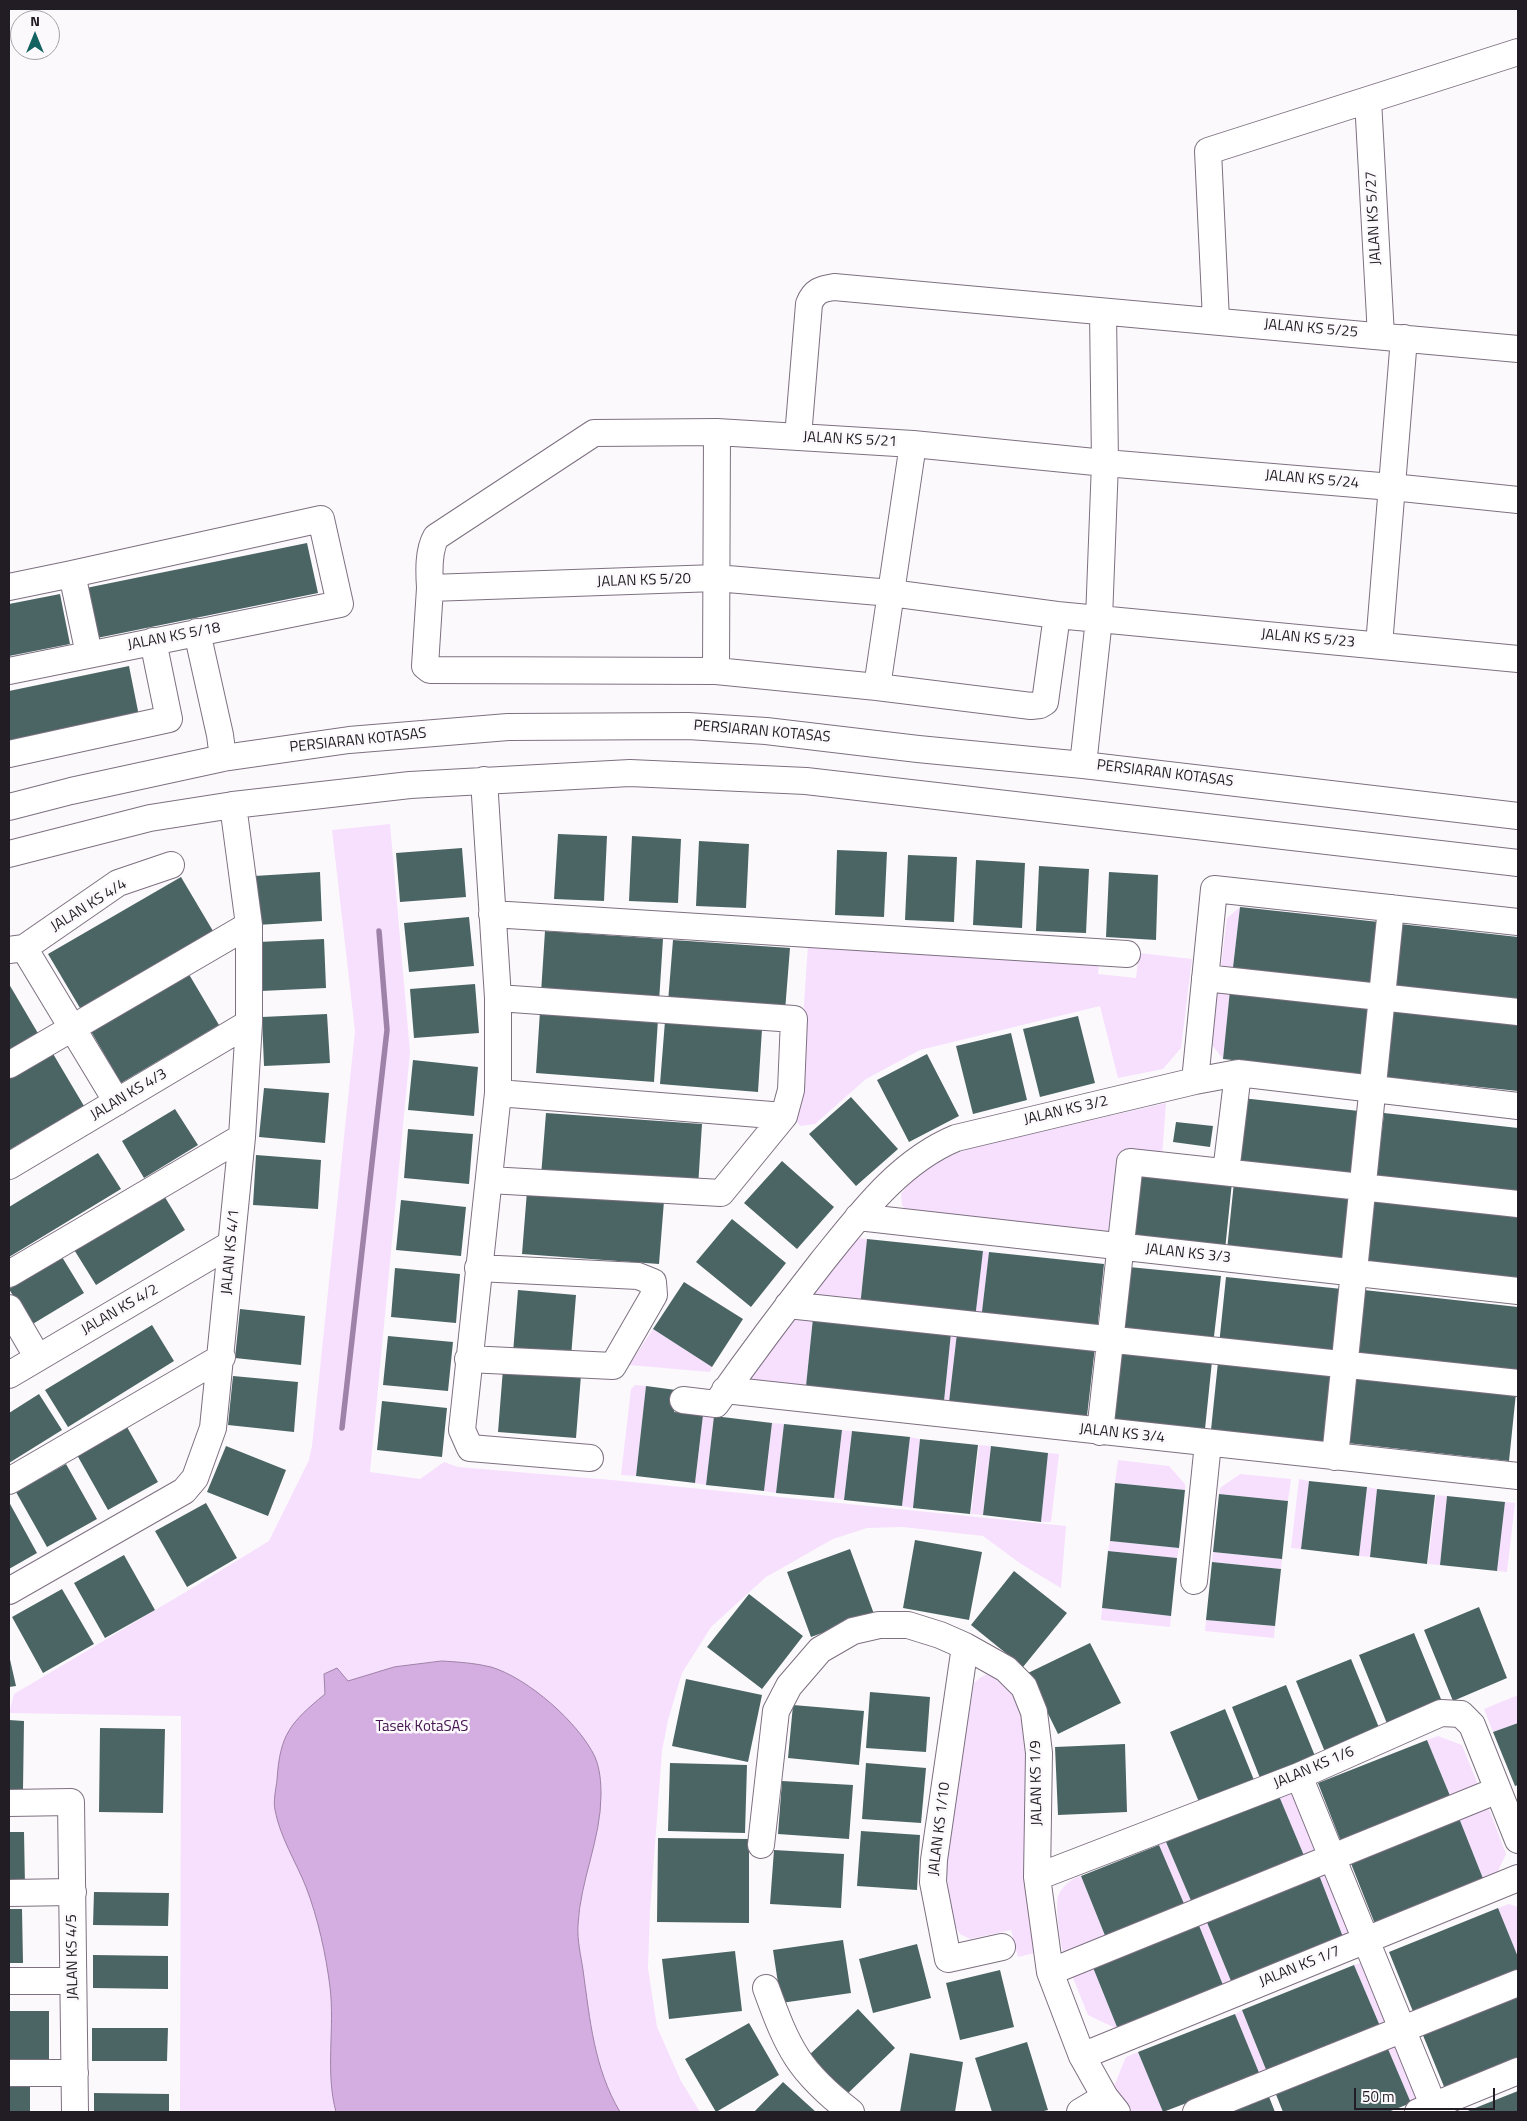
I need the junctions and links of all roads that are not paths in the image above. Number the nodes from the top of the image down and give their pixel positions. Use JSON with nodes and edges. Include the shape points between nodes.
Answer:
{"nodes":[{"id":1,"x":1518,"y":52,"type":"edge"},
{"id":2,"x":1368,"y":100,"type":"junction"},
{"id":3,"x":1103,"y":312,"type":"junction"},
{"id":4,"x":1216,"y":320,"type":"junction"},
{"id":5,"x":1393,"y":337,"type":"junction"},
{"id":6,"x":1518,"y":349,"type":"edge"},
{"id":7,"x":717,"y":432,"type":"junction"},
{"id":8,"x":798,"y":437,"type":"junction"},
{"id":9,"x":914,"y":444,"type":"junction"},
{"id":10,"x":1104,"y":462,"type":"junction"},
{"id":11,"x":1392,"y":487,"type":"junction"},
{"id":12,"x":1518,"y":500,"type":"edge"},
{"id":13,"x":72,"y":574,"type":"junction"},
{"id":14,"x":716,"y":578,"type":"junction"},
{"id":15,"x":9,"y":587,"type":"edge"},
{"id":16,"x":430,"y":588,"type":"junction"},
{"id":17,"x":891,"y":593,"type":"junction"},
{"id":18,"x":1057,"y":615,"type":"junction"},
{"id":19,"x":1099,"y":620,"type":"junction"},
{"id":20,"x":197,"y":632,"type":"junction"},
{"id":21,"x":154,"y":641,"type":"junction"},
{"id":22,"x":1379,"y":645,"type":"junction"},
{"id":23,"x":89,"y":654,"type":"junction"},
{"id":24,"x":1518,"y":659,"type":"edge"},
{"id":25,"x":9,"y":671,"type":"edge"},
{"id":26,"x":716,"y":671,"type":"junction"},
{"id":27,"x":877,"y":687,"type":"junction"},
{"id":28,"x":9,"y":754,"type":"edge"},
{"id":29,"x":223,"y":758,"type":"junction"},
{"id":30,"x":1083,"y":764,"type":"junction"},
{"id":31,"x":484,"y":780,"type":"junction"},
{"id":32,"x":233,"y":805,"type":"junction"},
{"id":33,"x":9,"y":807,"type":"edge"},
{"id":34,"x":1518,"y":816,"type":"edge"},
{"id":35,"x":9,"y":854,"type":"edge"},
{"id":36,"x":1518,"y":863,"type":"edge"},
{"id":37,"x":171,"y":865,"type":"dead end"},
{"id":38,"x":1391,"y":908,"type":"junction"},
{"id":39,"x":492,"y":914,"type":"junction"},
{"id":40,"x":1518,"y":922,"type":"edge"},
{"id":41,"x":248,"y":925,"type":"junction"},
{"id":42,"x":16,"y":949,"type":"edge"},
{"id":43,"x":1127,"y":954,"type":"dead end"},
{"id":44,"x":1205,"y":978,"type":"junction"},
{"id":45,"x":1382,"y":997,"type":"junction"},
{"id":46,"x":498,"y":998,"type":"junction"},
{"id":47,"x":1518,"y":1012,"type":"edge"},
{"id":48,"x":249,"y":1023,"type":"junction"},
{"id":49,"x":72,"y":1028,"type":"junction"},
{"id":50,"x":9,"y":1065,"type":"edge"},
{"id":51,"x":1238,"y":1072,"type":"junction"},
{"id":52,"x":1195,"y":1081,"type":"junction"},
{"id":53,"x":1373,"y":1088,"type":"junction"},
{"id":54,"x":498,"y":1093,"type":"junction"},
{"id":55,"x":116,"y":1102,"type":"junction"},
{"id":56,"x":1518,"y":1106,"type":"edge"},
{"id":57,"x":784,"y":1116,"type":"junction"},
{"id":58,"x":242,"y":1137,"type":"junction"},
{"id":59,"x":9,"y":1166,"type":"edge"},
{"id":60,"x":1226,"y":1172,"type":"junction"},
{"id":61,"x":489,"y":1180,"type":"junction"},
{"id":62,"x":1363,"y":1187,"type":"junction"},
{"id":63,"x":1518,"y":1204,"type":"edge"},
{"id":64,"x":858,"y":1217,"type":"junction"},
{"id":65,"x":231,"y":1244,"type":"junction"},
{"id":66,"x":1120,"y":1246,"type":"junction"},
{"id":67,"x":478,"y":1268,"type":"junction"},
{"id":68,"x":1354,"y":1272,"type":"junction"},
{"id":69,"x":9,"y":1274,"type":"edge"},
{"id":70,"x":1518,"y":1291,"type":"edge"},
{"id":71,"x":788,"y":1305,"type":"junction"},
{"id":72,"x":9,"y":1308,"type":"edge"},
{"id":73,"x":1111,"y":1339,"type":"junction"},
{"id":74,"x":222,"y":1357,"type":"junction"},
{"id":75,"x":38,"y":1358,"type":"junction"},
{"id":76,"x":468,"y":1359,"type":"junction"},
{"id":77,"x":1344,"y":1365,"type":"junction"},
{"id":78,"x":9,"y":1375,"type":"edge"},
{"id":79,"x":1518,"y":1383,"type":"edge"},
{"id":80,"x":726,"y":1390,"type":"junction"},
{"id":81,"x":683,"y":1400,"type":"dead end"},
{"id":82,"x":1100,"y":1432,"type":"junction"},
{"id":83,"x":1208,"y":1443,"type":"junction"},
{"id":84,"x":1335,"y":1457,"type":"junction"},
{"id":85,"x":590,"y":1458,"type":"dead end"},
{"id":86,"x":1518,"y":1476,"type":"edge"},
{"id":87,"x":9,"y":1481,"type":"edge"},
{"id":88,"x":1194,"y":1581,"type":"dead end"},
{"id":89,"x":9,"y":1591,"type":"edge"},
{"id":90,"x":965,"y":1646,"type":"junction"},
{"id":91,"x":1299,"y":1776,"type":"junction"},
{"id":92,"x":1498,"y":1790,"type":"junction"},
{"id":93,"x":9,"y":1803,"type":"edge"},
{"id":94,"x":1518,"y":1840,"type":"edge"},
{"id":95,"x":762,"y":1845,"type":"dead end"},
{"id":96,"x":1332,"y":1858,"type":"junction"},
{"id":97,"x":1037,"y":1877,"type":"junction"},
{"id":98,"x":1518,"y":1878,"type":"edge"},
{"id":99,"x":73,"y":1892,"type":"junction"},
{"id":100,"x":9,"y":1893,"type":"edge"},
{"id":101,"x":1366,"y":1940,"type":"junction"},
{"id":102,"x":1002,"y":1947,"type":"dead end"},
{"id":103,"x":1050,"y":1972,"type":"junction"},
{"id":104,"x":73,"y":1980,"type":"junction"},
{"id":105,"x":9,"y":1981,"type":"edge"},
{"id":106,"x":1518,"y":1983,"type":"edge"},
{"id":107,"x":766,"y":1988,"type":"dead end"},
{"id":108,"x":1402,"y":2029,"type":"junction"},
{"id":109,"x":1082,"y":2056,"type":"junction"},
{"id":110,"x":1518,"y":2071,"type":"edge"},
{"id":111,"x":9,"y":2073,"type":"edge"},
{"id":112,"x":75,"y":2073,"type":"junction"},
{"id":113,"x":1111,"y":2104,"type":"edge"},
{"id":114,"x":1429,"y":2110,"type":"edge"},
{"id":115,"x":75,"y":2112,"type":"edge"},
{"id":116,"x":852,"y":2112,"type":"edge"},
{"id":117,"x":1080,"y":2112,"type":"edge"},
{"id":118,"x":1196,"y":2112,"type":"edge"}],
"edges":[{"from":1,"to":2,"type":"street"},
{"from":2,"to":4,"type":"street","via":[[1208,151]]},
{"from":2,"to":5,"type":"street","name":"JALAN KS 5/27"},
{"from":3,"to":4,"type":"street","name":"JALAN KS 5/25"},
{"from":3,"to":8,"type":"street","name":"JALAN KS 5/25","via":[[834,287],[822,289],[813,294],[809,304]]},
{"from":3,"to":10,"type":"street"},
{"from":4,"to":5,"type":"street","name":"JALAN KS 5/25"},
{"from":5,"to":6,"type":"street","name":"JALAN KS 5/25"},
{"from":5,"to":11,"type":"street","name":"JALAN KS 5/27"},
{"from":7,"to":8,"type":"street","name":"JALAN KS 5/21"},
{"from":7,"to":14,"type":"street"},
{"from":7,"to":16,"type":"street","name":"JALAN KS 5/21","via":[[594,433],[436,537],[432,544]]},
{"from":8,"to":9,"type":"street","name":"JALAN KS 5/21"},
{"from":9,"to":10,"type":"street","name":"JALAN KS 5/21"},
{"from":9,"to":17,"type":"street"},
{"from":10,"to":11,"type":"street","name":"JALAN KS 5/24"},
{"from":10,"to":19,"type":"street"},
{"from":11,"to":12,"type":"street","name":"JALAN KS 5/24"},
{"from":11,"to":22,"type":"street","name":"JALAN KS 5/27"},
{"from":13,"to":15,"type":"street"},
{"from":13,"to":20,"type":"street","name":"JALAN KS 5/18","via":[[321,519],[340,604]]},
{"from":13,"to":23,"type":"street"},
{"from":14,"to":16,"type":"street","name":"JALAN KS 5/20"},
{"from":14,"to":17,"type":"street","name":"JALAN KS 5/20"},
{"from":14,"to":26,"type":"street"},
{"from":16,"to":26,"type":"street","via":[[425,666],[430,670]]},
{"from":17,"to":18,"type":"street","name":"JALAN KS 5/20"},
{"from":17,"to":27,"type":"street"},
{"from":18,"to":19,"type":"street","name":"JALAN KS 5/20"},
{"from":18,"to":27,"type":"street","via":[[1046,702],[1040,705]]},
{"from":19,"to":22,"type":"street","name":"JALAN KS 5/23"},
{"from":19,"to":30,"type":"street"},
{"from":20,"to":21,"type":"street","name":"JALAN KS 5/18"},
{"from":20,"to":29,"type":"street"},
{"from":21,"to":23,"type":"street","name":"JALAN KS 5/18"},
{"from":21,"to":28,"type":"street","via":[[169,719]]},
{"from":22,"to":24,"type":"street","name":"JALAN KS 5/23"},
{"from":23,"to":25,"type":"street","name":"JALAN KS 5/18"},
{"from":26,"to":27,"type":"street"},
{"from":29,"to":30,"type":"street","name":"PERSIARAN KOTASAS","via":[[349,740],[508,727],[688,726]]},
{"from":29,"to":33,"type":"street","name":"PERSIARAN KOTASAS"},
{"from":30,"to":34,"type":"street","name":"PERSIARAN KOTASAS"},
{"from":31,"to":32,"type":"street"},
{"from":31,"to":36,"type":"street","via":[[630,773],[806,781]]},
{"from":31,"to":39,"type":"street"},
{"from":32,"to":35,"type":"street","via":[[150,818]]},
{"from":32,"to":41,"type":"street","name":"JALAN KS 4/1"},
{"from":37,"to":42,"type":"street","name":"JALAN KS 4/4","via":[[118,883]]},
{"from":38,"to":40,"type":"street"},
{"from":38,"to":44,"type":"street","via":[[1214,889]]},
{"from":38,"to":45,"type":"street"},
{"from":39,"to":43,"type":"street"},
{"from":39,"to":46,"type":"street"},
{"from":41,"to":48,"type":"street","name":"JALAN KS 4/1"},
{"from":41,"to":49,"type":"street"},
{"from":42,"to":49,"type":"street"},
{"from":44,"to":45,"type":"street"},
{"from":44,"to":52,"type":"street"},
{"from":45,"to":47,"type":"street"},
{"from":45,"to":53,"type":"street"},
{"from":46,"to":54,"type":"street"},
{"from":46,"to":57,"type":"street","via":[[794,1019],[790,1090]]},
{"from":48,"to":55,"type":"street","name":"JALAN KS 4/3"},
{"from":48,"to":58,"type":"street","name":"JALAN KS 4/1"},
{"from":49,"to":50,"type":"street"},
{"from":49,"to":55,"type":"street"},
{"from":51,"to":52,"type":"street","name":"JALAN KS 3/2"},
{"from":51,"to":53,"type":"street","name":"JALAN KS 3/2"},
{"from":51,"to":60,"type":"street"},
{"from":52,"to":64,"type":"street","name":"JALAN KS 3/2","via":[[990,1129],[940,1145],[910,1164]]},
{"from":53,"to":56,"type":"street","name":"JALAN KS 3/2"},
{"from":53,"to":62,"type":"street"},
{"from":54,"to":57,"type":"street"},
{"from":54,"to":61,"type":"street"},
{"from":55,"to":59,"type":"street","name":"JALAN KS 4/3"},
{"from":57,"to":61,"type":"street","via":[[721,1193]]},
{"from":58,"to":65,"type":"street","name":"JALAN KS 4/1"},
{"from":58,"to":69,"type":"street"},
{"from":60,"to":62,"type":"street"},
{"from":60,"to":66,"type":"street","via":[[1130,1162]]},
{"from":61,"to":67,"type":"street"},
{"from":62,"to":63,"type":"street"},
{"from":62,"to":68,"type":"street"},
{"from":64,"to":66,"type":"street","name":"JALAN KS 3/3"},
{"from":64,"to":71,"type":"street","name":"JALAN KS 3/2"},
{"from":65,"to":74,"type":"street","name":"JALAN KS 4/1"},
{"from":65,"to":75,"type":"street","name":"JALAN KS 4/2"},
{"from":66,"to":68,"type":"street","name":"JALAN KS 3/3"},
{"from":66,"to":73,"type":"street"},
{"from":67,"to":76,"type":"street"},
{"from":67,"to":76,"type":"street","via":[[638,1276],[653,1282],[654,1296],[613,1366]]},
{"from":68,"to":70,"type":"street","name":"JALAN KS 3/3"},
{"from":68,"to":77,"type":"street"},
{"from":71,"to":73,"type":"street"},
{"from":71,"to":80,"type":"street","name":"JALAN KS 3/2"},
{"from":72,"to":75,"type":"street"},
{"from":73,"to":77,"type":"street"},
{"from":73,"to":82,"type":"street"},
{"from":74,"to":87,"type":"street"},
{"from":74,"to":89,"type":"street","name":"JALAN KS 4/1","via":[[213,1428],[195,1478],[184,1491]]},
{"from":75,"to":78,"type":"street","name":"JALAN KS 4/2"},
{"from":76,"to":85,"type":"street","via":[[462,1430],[470,1448]]},
{"from":77,"to":79,"type":"street"},
{"from":77,"to":84,"type":"street"},
{"from":80,"to":81,"type":"street","name":"JALAN KS 3/2","via":[[716,1404]]},
{"from":80,"to":82,"type":"street","name":"JALAN KS 3/4"},
{"from":82,"to":83,"type":"street","name":"JALAN KS 3/4"},
{"from":83,"to":84,"type":"street","name":"JALAN KS 3/4"},
{"from":83,"to":88,"type":"street"},
{"from":84,"to":86,"type":"street","name":"JALAN KS 3/4"},
{"from":90,"to":95,"type":"street","name":"JALAN KS 1/9","via":[[908,1625],[879,1625],[853,1632],[820,1650],[789,1686],[776,1711]]},
{"from":90,"to":97,"type":"street","name":"JALAN KS 1/9","via":[[1006,1669],[1024,1687],[1034,1712],[1040,1753]]},
{"from":90,"to":102,"type":"street","name":"JALAN KS 1/10","via":[[934,1860],[934,1882],[948,1959]]},
{"from":91,"to":92,"type":"street","name":"JALAN KS 1/6","via":[[1441,1713],[1461,1714],[1472,1725]]},
{"from":91,"to":96,"type":"street"},
{"from":91,"to":97,"type":"street","name":"JALAN KS 1/6"},
{"from":92,"to":94,"type":"street","name":"JALAN KS 1/6"},
{"from":92,"to":96,"type":"street"},
{"from":93,"to":99,"type":"street","name":"JALAN KS 4/5","via":[[71,1802]]},
{"from":96,"to":101,"type":"street"},
{"from":96,"to":103,"type":"street"},
{"from":97,"to":103,"type":"street","name":"JALAN KS 1/9"},
{"from":98,"to":101,"type":"street","name":"JALAN KS 1/7"},
{"from":99,"to":100,"type":"street"},
{"from":99,"to":104,"type":"street","name":"JALAN KS 4/5"},
{"from":101,"to":108,"type":"street"},
{"from":101,"to":109,"type":"street","name":"JALAN KS 1/7"},
{"from":103,"to":109,"type":"street","name":"JALAN KS 1/9"},
{"from":104,"to":105,"type":"street"},
{"from":104,"to":112,"type":"street","name":"JALAN KS 4/5"},
{"from":106,"to":108,"type":"street"},
{"from":107,"to":116,"type":"street","via":[[787,2043],[803,2068],[822,2090]]},
{"from":108,"to":114,"type":"street"},
{"from":108,"to":118,"type":"street"},
{"from":109,"to":113,"type":"street","name":"JALAN KS 1/9"},
{"from":110,"to":114,"type":"street"},
{"from":111,"to":112,"type":"street"},
{"from":112,"to":115,"type":"street","name":"JALAN KS 4/5"},
{"from":113,"to":117,"type":"street"}]}
